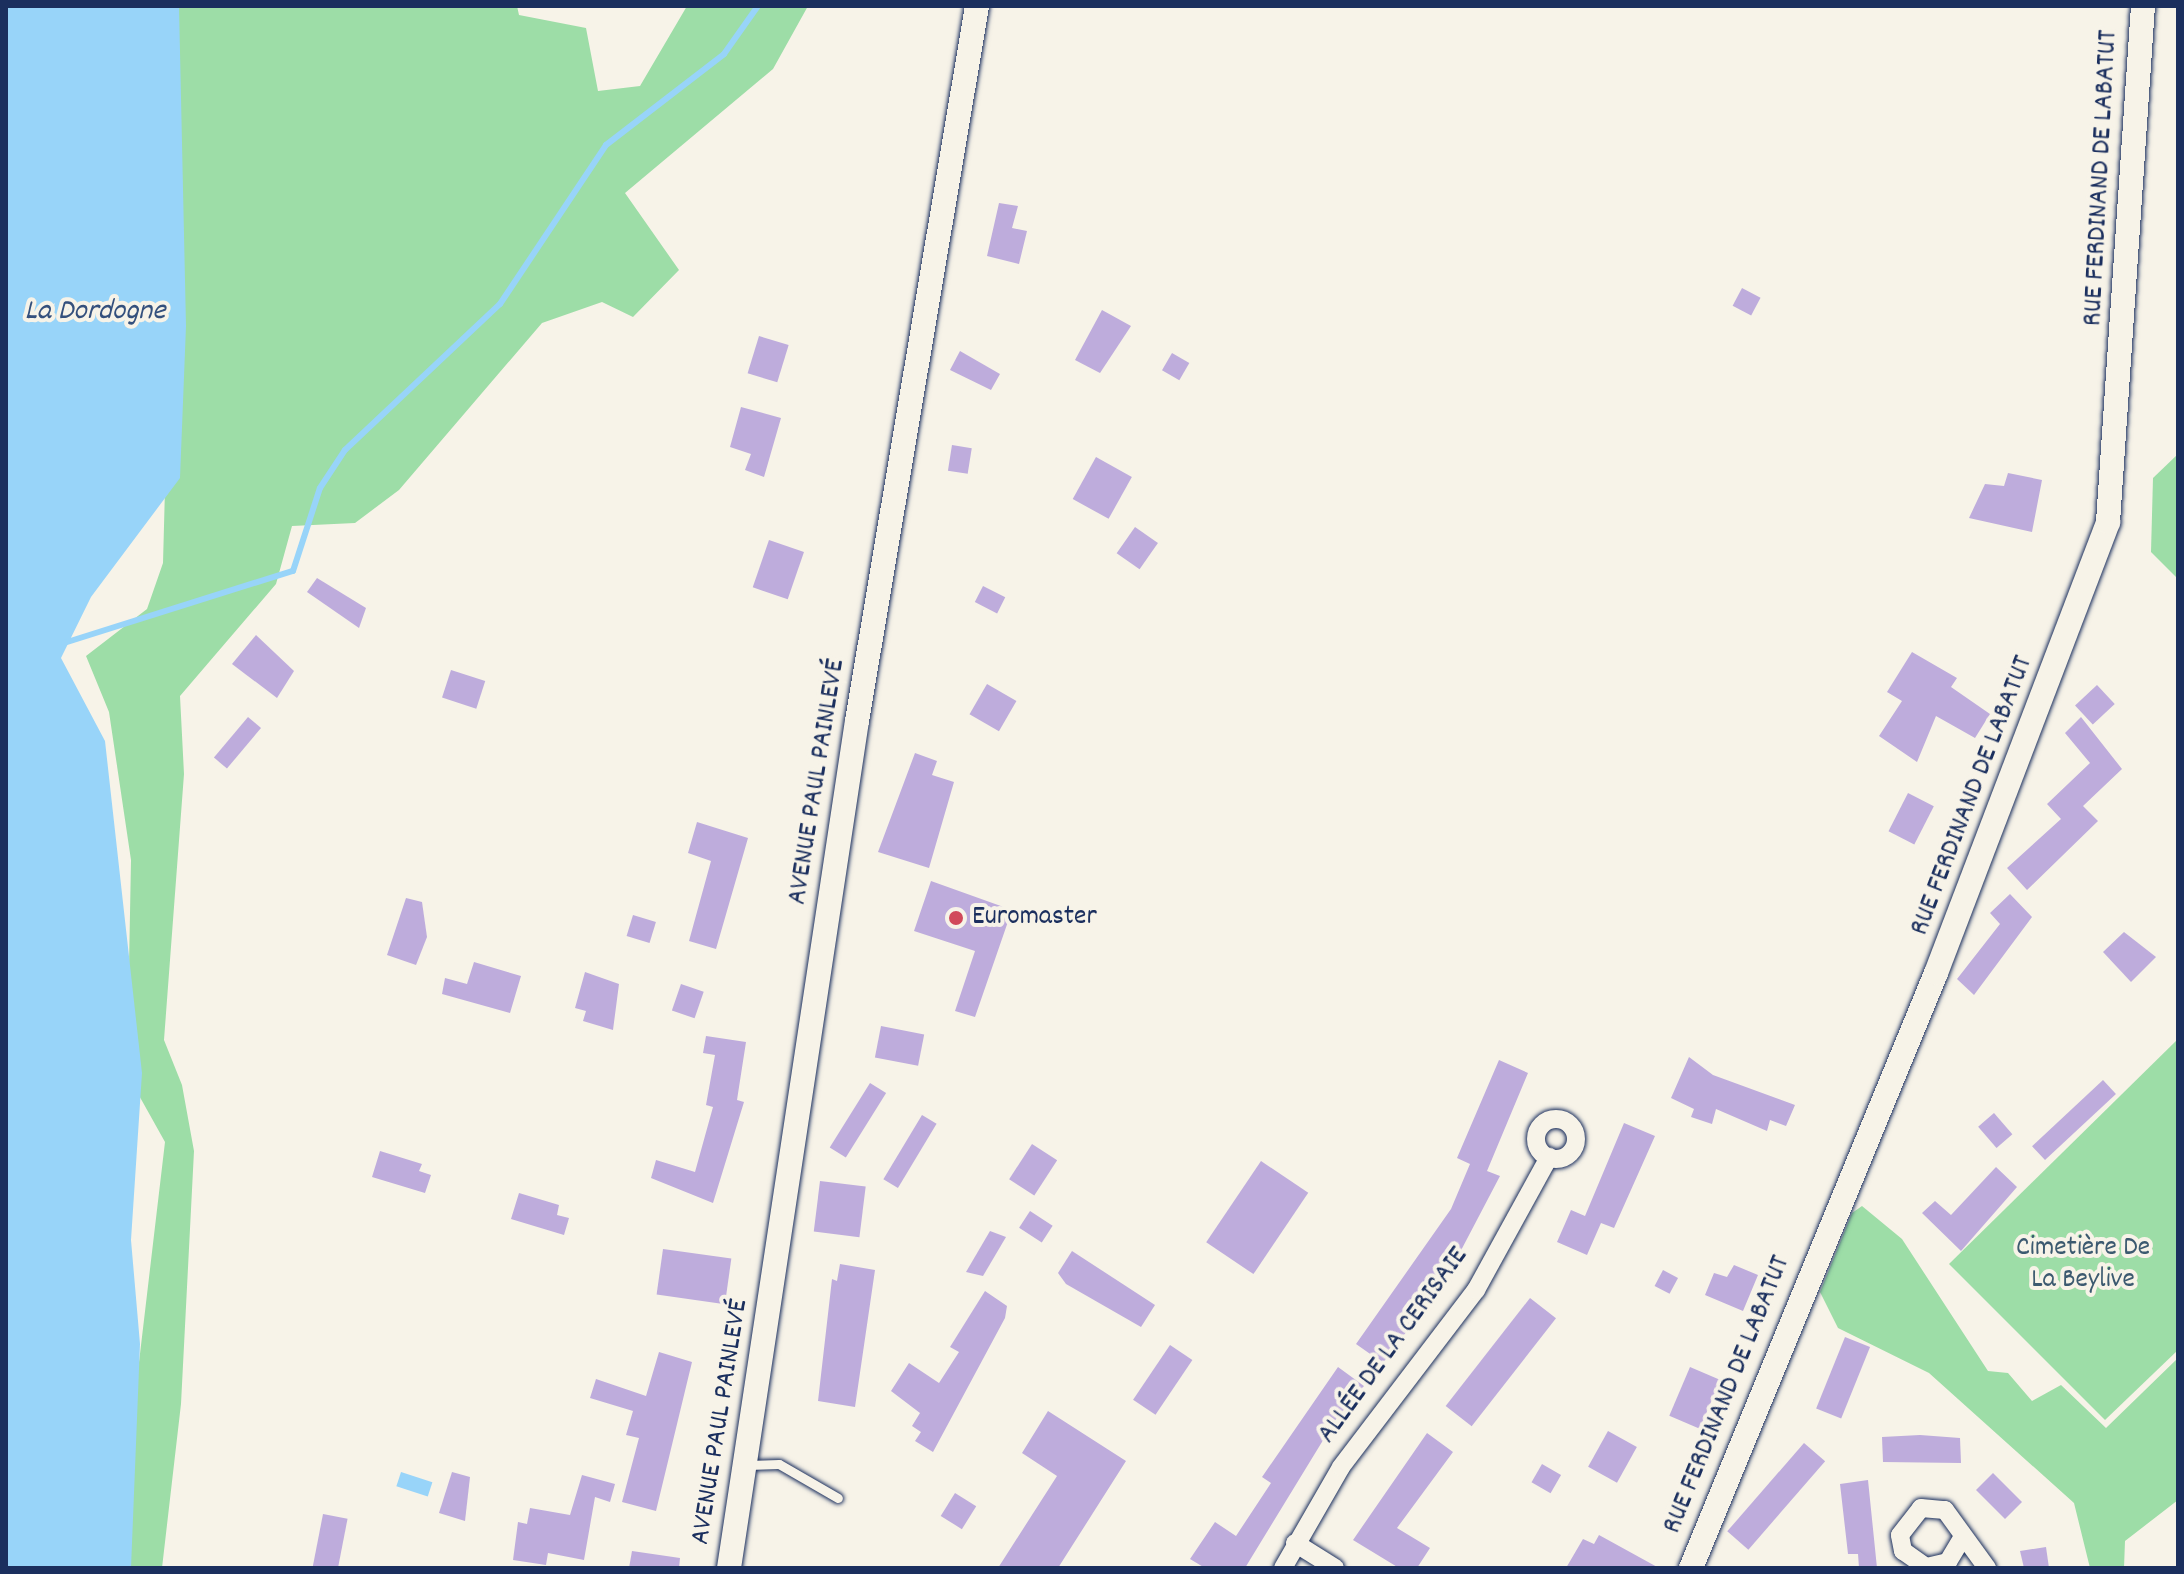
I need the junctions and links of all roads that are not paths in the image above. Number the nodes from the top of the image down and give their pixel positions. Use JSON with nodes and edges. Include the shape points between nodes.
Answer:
{"nodes":[{"id":1,"x":977,"y":6,"type":"edge"},
{"id":2,"x":2143,"y":6,"type":"edge"},
{"id":3,"x":1549,"y":1157,"type":"dead end"},
{"id":4,"x":744,"y":1465,"type":"junction"},
{"id":5,"x":838,"y":1498,"type":"dead end"},
{"id":6,"x":1961,"y":1540,"type":"dead end"},
{"id":7,"x":1295,"y":1543,"type":"junction"},
{"id":8,"x":729,"y":1568,"type":"edge"},
{"id":9,"x":1283,"y":1568,"type":"edge"},
{"id":10,"x":1335,"y":1568,"type":"edge"},
{"id":11,"x":1691,"y":1568,"type":"edge"},
{"id":12,"x":1987,"y":1568,"type":"edge"}],
"edges":[{"from":1,"to":4,"type":"street","name":"AVENUE PAUL PAINLEVÉ"},
{"from":2,"to":11,"type":"street","name":"RUE FERDINAND DE LABATUT","via":[[2108,522],[1936,973]]},
{"from":3,"to":7,"type":"street","name":"ALLÉE DE LA CERISAIE","via":[[1476,1290],[1341,1467]]},
{"from":4,"to":5,"type":"lane","via":[[779,1464]]},
{"from":4,"to":8,"type":"street","name":"AVENUE PAUL PAINLEVÉ"},
{"from":6,"to":12,"type":"street"},
{"from":7,"to":9,"type":"street","name":"ALLÉE DE LA CERISAIE"},
{"from":7,"to":10,"type":"street"}]}
